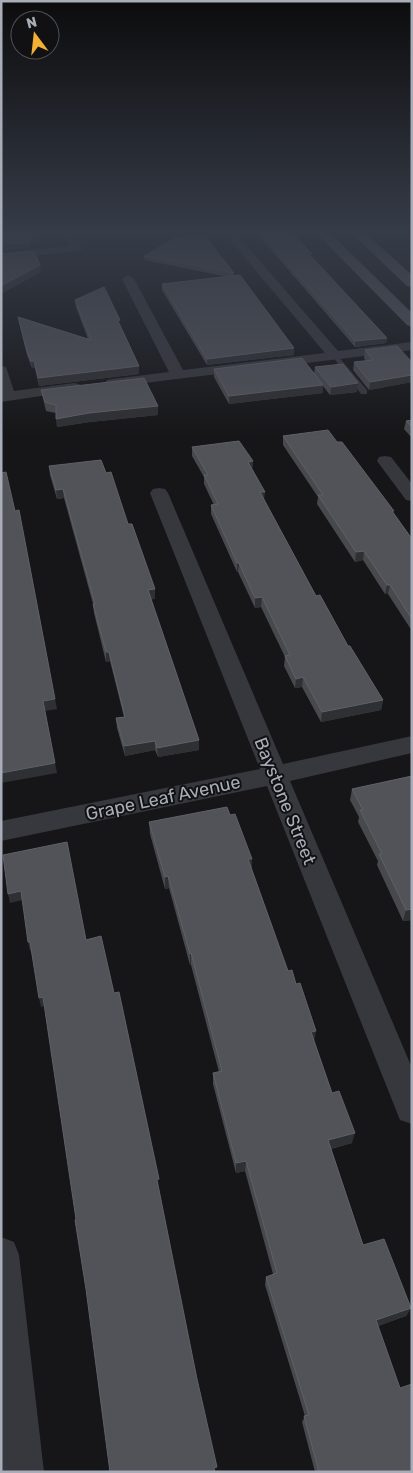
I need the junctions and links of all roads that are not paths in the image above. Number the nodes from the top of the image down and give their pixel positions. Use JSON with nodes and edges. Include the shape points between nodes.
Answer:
{"nodes":[{"id":1,"x":139,"y":300,"type":"edge"},
{"id":2,"x":286,"y":300,"type":"edge"},
{"id":3,"x":389,"y":300,"type":"edge"},
{"id":4,"x":412,"y":322,"type":"edge"},
{"id":5,"x":412,"y":346,"type":"edge"},
{"id":6,"x":335,"y":356,"type":"junction"},
{"id":7,"x":1,"y":370,"type":"edge"},
{"id":8,"x":178,"y":374,"type":"junction"},
{"id":9,"x":364,"y":392,"type":"dead end"},
{"id":10,"x":4,"y":396,"type":"edge"},
{"id":11,"x":385,"y":461,"type":"dead end"},
{"id":12,"x":160,"y":493,"type":"dead end"},
{"id":13,"x":412,"y":496,"type":"edge"},
{"id":14,"x":412,"y":744,"type":"edge"},
{"id":15,"x":274,"y":775,"type":"junction"},
{"id":16,"x":1,"y":831,"type":"edge"},
{"id":17,"x":412,"y":1108,"type":"edge"},
{"id":18,"x":1,"y":1256,"type":"edge"},
{"id":19,"x":23,"y":1472,"type":"edge"}],
"edges":[{"from":1,"to":8,"type":"street"},
{"from":2,"to":6,"type":"street"},
{"from":3,"to":4,"type":"main road"},
{"from":5,"to":6,"type":"street"},
{"from":6,"to":8,"type":"street"},
{"from":6,"to":9,"type":"lane"},
{"from":7,"to":10,"type":"street"},
{"from":8,"to":10,"type":"street"},
{"from":11,"to":13,"type":"street"},
{"from":12,"to":15,"type":"street","name":"Baystone Street"},
{"from":14,"to":15,"type":"street","name":"Grape Leaf Avenue"},
{"from":15,"to":16,"type":"street","name":"Grape Leaf Avenue"},
{"from":15,"to":17,"type":"street","name":"Baystone Street"},
{"from":18,"to":19,"type":"street"}]}
